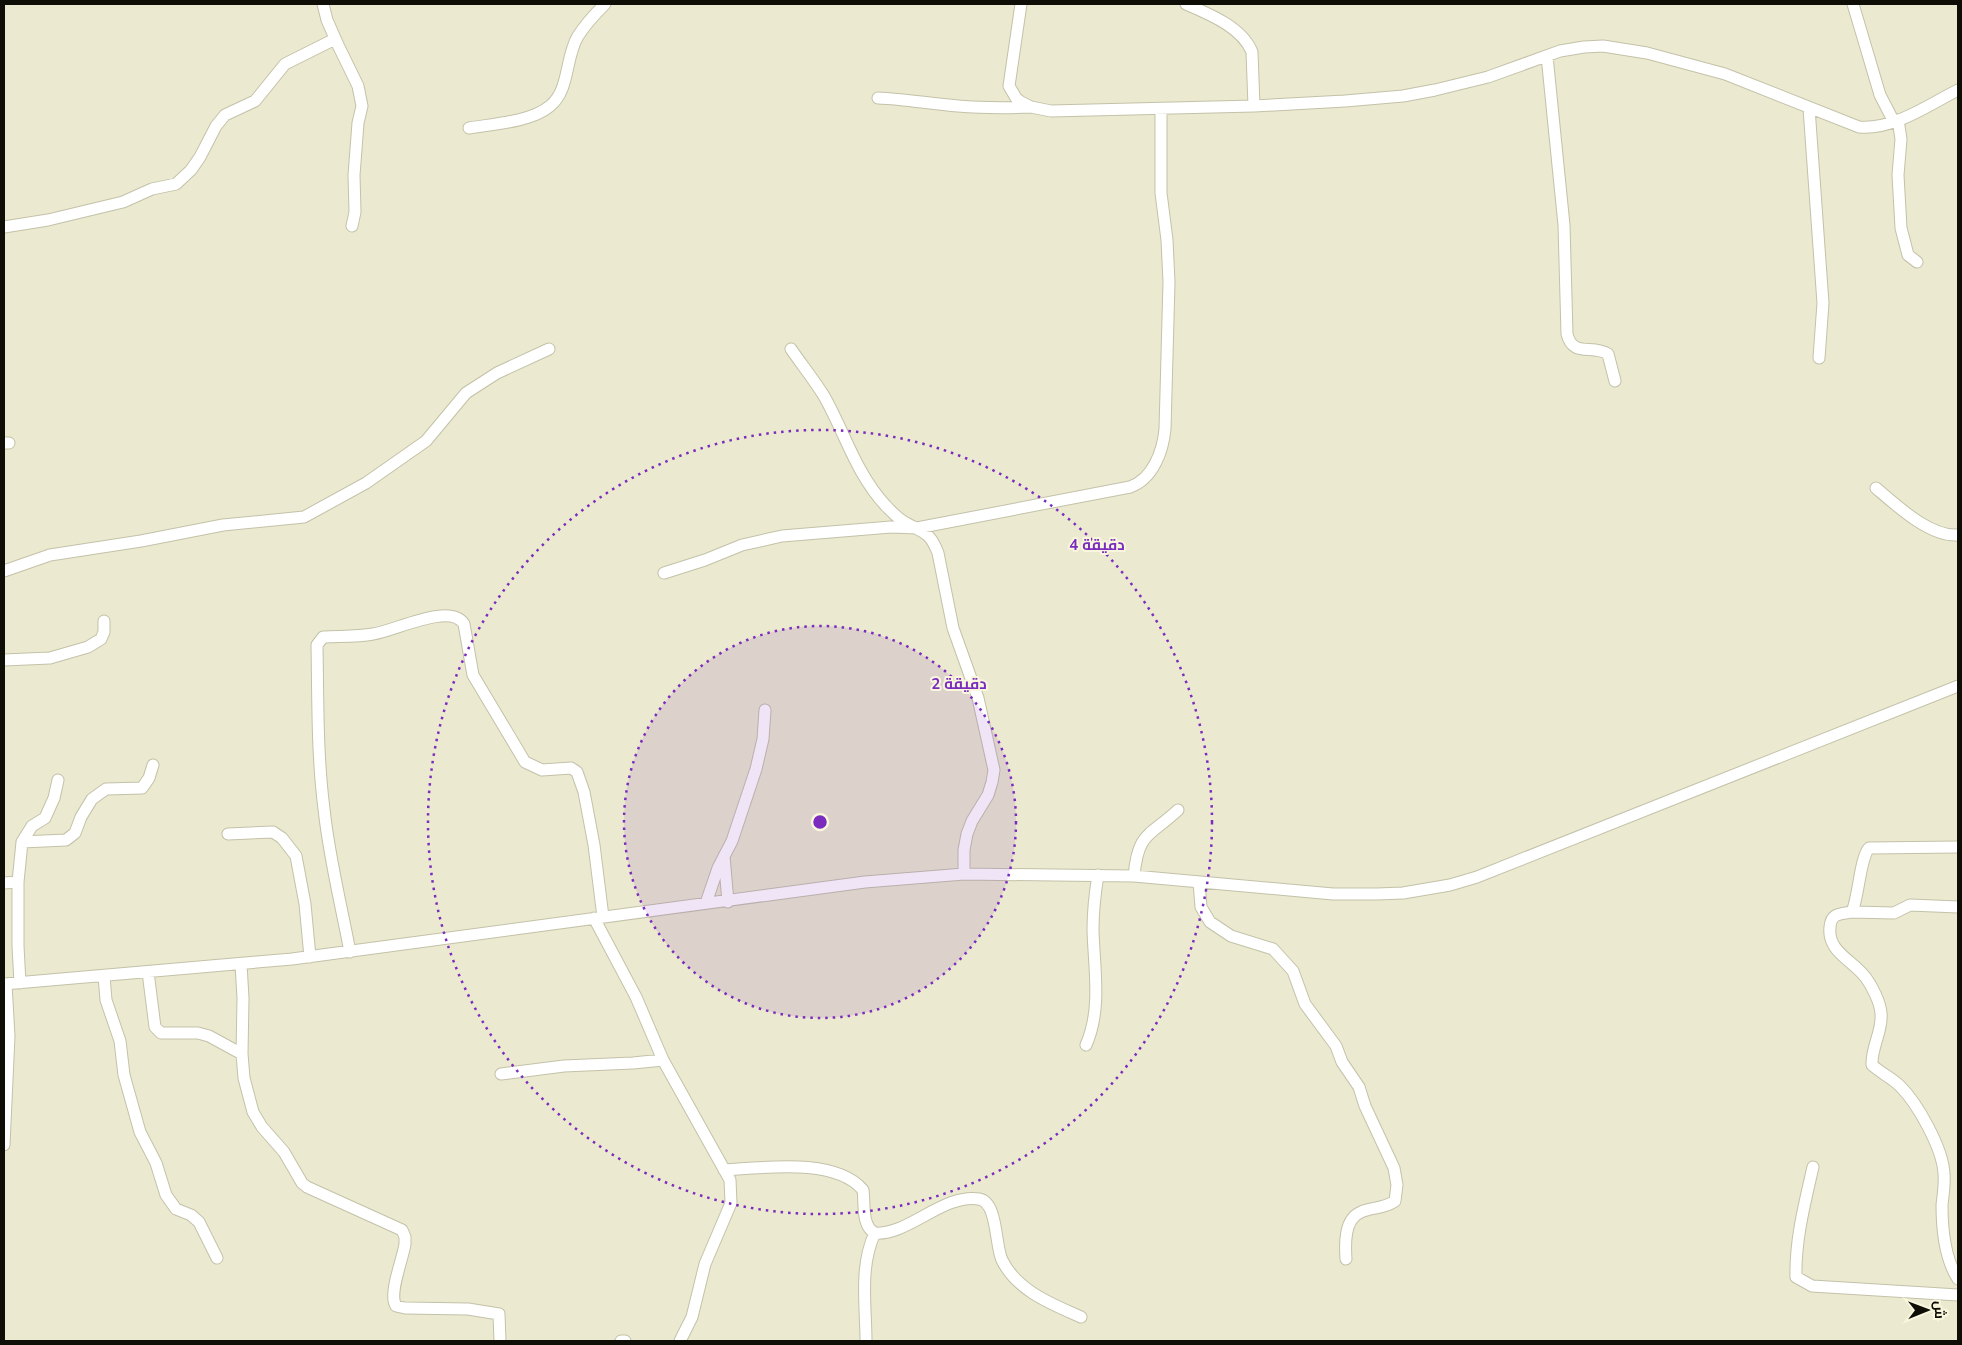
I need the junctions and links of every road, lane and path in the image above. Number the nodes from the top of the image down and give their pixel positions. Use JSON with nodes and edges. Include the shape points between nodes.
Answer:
{"nodes":[{"id":1,"x":323,"y":4,"type":"edge"},
{"id":2,"x":605,"y":4,"type":"edge"},
{"id":3,"x":1020,"y":4,"type":"edge"},
{"id":4,"x":1186,"y":4,"type":"edge"},
{"id":5,"x":1853,"y":4,"type":"edge"},
{"id":6,"x":335,"y":39,"type":"junction"},
{"id":7,"x":1547,"y":56,"type":"junction"},
{"id":8,"x":1958,"y":90,"type":"edge"},
{"id":9,"x":878,"y":98,"type":"dead end"},
{"id":10,"x":1254,"y":106,"type":"junction"},
{"id":11,"x":1031,"y":107,"type":"junction"},
{"id":12,"x":1809,"y":108,"type":"junction"},
{"id":13,"x":1161,"y":109,"type":"junction"},
{"id":14,"x":1896,"y":121,"type":"junction"},
{"id":15,"x":469,"y":128,"type":"dead end"},
{"id":16,"x":352,"y":226,"type":"dead end"},
{"id":17,"x":4,"y":227,"type":"edge"},
{"id":18,"x":1917,"y":262,"type":"dead end"},
{"id":19,"x":549,"y":349,"type":"dead end"},
{"id":20,"x":791,"y":349,"type":"dead end"},
{"id":21,"x":1819,"y":358,"type":"dead end"},
{"id":22,"x":1615,"y":381,"type":"dead end"},
{"id":23,"x":1876,"y":488,"type":"dead end"},
{"id":24,"x":916,"y":528,"type":"junction"},
{"id":25,"x":1958,"y":535,"type":"edge"},
{"id":26,"x":4,"y":571,"type":"edge"},
{"id":27,"x":664,"y":573,"type":"dead end"},
{"id":28,"x":104,"y":621,"type":"dead end"},
{"id":29,"x":4,"y":660,"type":"edge"},
{"id":30,"x":1958,"y":686,"type":"edge"},
{"id":31,"x":765,"y":710,"type":"dead end"},
{"id":32,"x":153,"y":766,"type":"dead end"},
{"id":33,"x":58,"y":780,"type":"dead end"},
{"id":34,"x":1178,"y":810,"type":"dead end"},
{"id":35,"x":228,"y":834,"type":"dead end"},
{"id":36,"x":22,"y":842,"type":"junction"},
{"id":37,"x":1958,"y":847,"type":"edge"},
{"id":38,"x":724,"y":855,"type":"junction"},
{"id":39,"x":964,"y":874,"type":"junction"},
{"id":40,"x":1098,"y":875,"type":"junction"},
{"id":41,"x":1134,"y":876,"type":"junction"},
{"id":42,"x":18,"y":882,"type":"junction"},
{"id":43,"x":1199,"y":882,"type":"junction"},
{"id":44,"x":4,"y":883,"type":"edge"},
{"id":45,"x":728,"y":902,"type":"junction"},
{"id":46,"x":706,"y":903,"type":"junction"},
{"id":47,"x":1958,"y":907,"type":"edge"},
{"id":48,"x":1852,"y":912,"type":"junction"},
{"id":49,"x":598,"y":917,"type":"junction"},
{"id":50,"x":350,"y":952,"type":"junction"},
{"id":51,"x":310,"y":956,"type":"junction"},
{"id":52,"x":241,"y":964,"type":"junction"},
{"id":53,"x":148,"y":972,"type":"junction"},
{"id":54,"x":104,"y":976,"type":"junction"},
{"id":55,"x":20,"y":983,"type":"junction"},
{"id":56,"x":5,"y":984,"type":"edge"},
{"id":57,"x":1086,"y":1045,"type":"dead end"},
{"id":58,"x":242,"y":1054,"type":"junction"},
{"id":59,"x":663,"y":1060,"type":"junction"},
{"id":60,"x":500,"y":1074,"type":"dead end"},
{"id":61,"x":4,"y":1145,"type":"edge"},
{"id":62,"x":1812,"y":1166,"type":"dead end"},
{"id":63,"x":724,"y":1170,"type":"junction"},
{"id":64,"x":875,"y":1234,"type":"junction"},
{"id":65,"x":217,"y":1258,"type":"dead end"},
{"id":66,"x":1346,"y":1259,"type":"dead end"},
{"id":67,"x":1958,"y":1279,"type":"edge"},
{"id":68,"x":1958,"y":1295,"type":"edge"},
{"id":69,"x":1081,"y":1317,"type":"dead end"},
{"id":70,"x":500,"y":1341,"type":"edge"},
{"id":71,"x":680,"y":1341,"type":"edge"},
{"id":72,"x":866,"y":1341,"type":"edge"}],
"edges":[{"from":1,"to":6,"type":"street"},
{"from":2,"to":15,"type":"street","via":[[578,36],[564,84],[550,107],[532,116]]},
{"from":3,"to":11,"type":"street","via":[[1009,86],[1016,98]]},
{"from":4,"to":10,"type":"street","via":[[1229,27],[1249,45]]},
{"from":5,"to":14,"type":"street","via":[[1880,94]]},
{"from":6,"to":16,"type":"street","via":[[358,86],[362,106],[358,123]]},
{"from":6,"to":17,"type":"street","via":[[284,64],[255,101],[225,115],[196,164],[176,184],[152,189],[123,202]]},
{"from":7,"to":10,"type":"street","via":[[1470,82],[1403,96]]},
{"from":7,"to":12,"type":"street","via":[[1603,46],[1647,52],[1726,74]]},
{"from":7,"to":22,"type":"street","via":[[1564,225],[1567,334],[1577,348],[1602,350],[1608,354]]},
{"from":8,"to":14,"type":"street"},
{"from":9,"to":11,"type":"street","via":[[958,106]]},
{"from":10,"to":13,"type":"street"},
{"from":11,"to":13,"type":"street","via":[[1051,111]]},
{"from":12,"to":14,"type":"street","via":[[1859,127],[1872,128]]},
{"from":12,"to":21,"type":"street","via":[[1822,303]]},
{"from":13,"to":24,"type":"street","via":[[1162,193],[1169,282],[1165,429],[1154,466],[1137,484],[1130,486]]},
{"from":14,"to":18,"type":"street","via":[[1901,139],[1898,176],[1901,228],[1908,255]]},
{"from":19,"to":26,"type":"street","via":[[497,373],[466,393],[426,441],[366,482],[304,517],[223,525],[58,554]]},
{"from":20,"to":24,"type":"street","via":[[823,396],[869,485],[896,516]]},
{"from":23,"to":25,"type":"street","via":[[1916,521],[1949,536]]},
{"from":24,"to":27,"type":"street","via":[[782,536],[742,545]]},
{"from":24,"to":39,"type":"street","via":[[928,535],[938,553],[953,628],[978,698],[994,770],[988,795],[967,834]]},
{"from":28,"to":29,"type":"street","via":[[101,639],[88,647],[50,658]]},
{"from":30,"to":43,"type":"street","via":[[1543,852],[1450,885],[1403,893],[1333,894]]},
{"from":31,"to":38,"type":"street","via":[[763,740],[756,768],[732,841]]},
{"from":32,"to":36,"type":"street","via":[[142,788],[106,789],[92,799],[75,833],[66,840]]},
{"from":33,"to":36,"type":"street","via":[[45,818],[32,826]]},
{"from":34,"to":41,"type":"street","via":[[1143,839],[1136,856]]},
{"from":35,"to":51,"type":"street","via":[[272,832],[282,838],[296,856]]},
{"from":36,"to":42,"type":"street"},
{"from":37,"to":48,"type":"street","via":[[1869,848]]},
{"from":38,"to":45,"type":"street"},
{"from":38,"to":46,"type":"street"},
{"from":39,"to":40,"type":"street"},
{"from":39,"to":45,"type":"street","via":[[865,882]]},
{"from":40,"to":41,"type":"street"},
{"from":40,"to":57,"type":"street","via":[[1094,921],[1095,1004]]},
{"from":41,"to":43,"type":"street"},
{"from":42,"to":44,"type":"street"},
{"from":42,"to":55,"type":"street"},
{"from":43,"to":66,"type":"street","via":[[1201,907],[1210,922],[1231,936],[1273,949],[1293,971],[1305,1004],[1336,1046],[1342,1062],[1360,1087],[1365,1106],[1394,1168],[1395,1201],[1352,1218],[1345,1243]]},
{"from":45,"to":46,"type":"street"},
{"from":46,"to":49,"type":"street"},
{"from":47,"to":48,"type":"street","via":[[1910,905],[1894,913]]},
{"from":48,"to":67,"type":"street","via":[[1835,914],[1831,918],[1831,941],[1838,953],[1867,979],[1881,1012],[1871,1056],[1872,1066],[1908,1094],[1939,1152],[1944,1174],[1942,1206],[1947,1252]]},
{"from":49,"to":50,"type":"street"},
{"from":49,"to":50,"type":"street","via":[[594,845],[577,772],[571,768],[542,770],[525,762],[473,676],[464,624],[460,618],[450,615],[374,634],[323,637],[317,645],[319,762],[324,809],[328,846]]},
{"from":49,"to":59,"type":"street"},
{"from":50,"to":51,"type":"street"},
{"from":51,"to":52,"type":"street"},
{"from":52,"to":53,"type":"street"},
{"from":52,"to":58,"type":"street"},
{"from":53,"to":54,"type":"street"},
{"from":53,"to":58,"type":"street","via":[[155,1027],[161,1033],[209,1036]]},
{"from":54,"to":55,"type":"street"},
{"from":54,"to":65,"type":"street","via":[[106,1000],[118,1033],[125,1081],[140,1132],[156,1163],[166,1195],[176,1209],[200,1222]]},
{"from":55,"to":56,"type":"street"},
{"from":56,"to":61,"type":"street","via":[[9,1036]]},
{"from":58,"to":70,"type":"street","via":[[244,1078],[253,1112],[292,1164],[302,1183],[402,1230],[405,1244],[393,1291],[396,1306],[468,1308],[499,1314]]},
{"from":59,"to":60,"type":"street"},
{"from":59,"to":63,"type":"street"},
{"from":62,"to":68,"type":"street","via":[[1796,1276],[1812,1286]]},
{"from":63,"to":64,"type":"street","via":[[796,1166],[820,1169],[852,1180],[863,1190],[867,1224]]},
{"from":63,"to":71,"type":"street","via":[[730,1180],[731,1203],[705,1264],[692,1317]]},
{"from":64,"to":69,"type":"street","via":[[897,1229],[955,1202],[979,1198],[986,1201],[991,1209],[1001,1260],[1014,1277],[1035,1296]]},
{"from":64,"to":72,"type":"street","via":[[869,1246],[865,1278]]}]}
